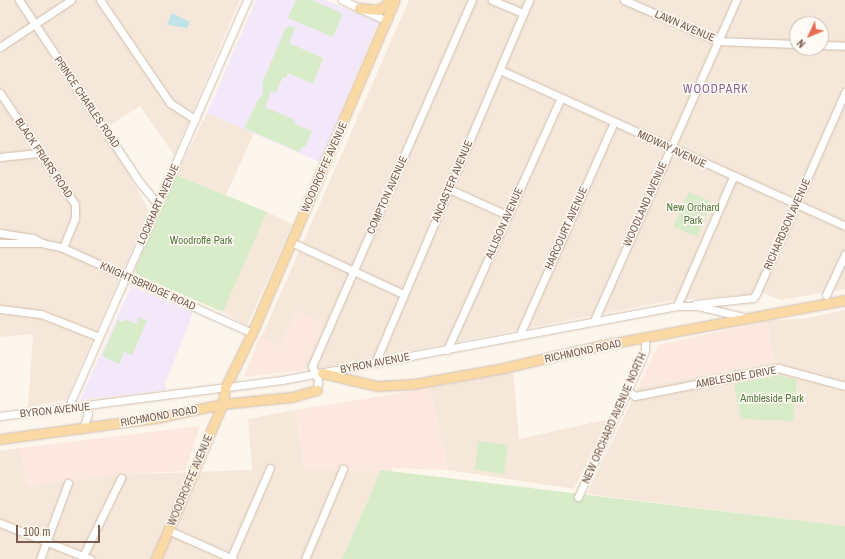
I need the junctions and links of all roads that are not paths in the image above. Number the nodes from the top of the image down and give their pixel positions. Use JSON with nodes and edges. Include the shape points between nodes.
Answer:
{"nodes":[{"id":1,"x":19,"y":0,"type":"edge"},
{"id":2,"x":71,"y":0,"type":"edge"},
{"id":3,"x":100,"y":0,"type":"edge"},
{"id":4,"x":247,"y":0,"type":"edge"},
{"id":5,"x":342,"y":0,"type":"edge"},
{"id":6,"x":392,"y":0,"type":"edge"},
{"id":7,"x":395,"y":0,"type":"edge"},
{"id":8,"x":472,"y":0,"type":"edge"},
{"id":9,"x":492,"y":0,"type":"edge"},
{"id":10,"x":529,"y":0,"type":"edge"},
{"id":11,"x":624,"y":0,"type":"edge"},
{"id":12,"x":736,"y":0,"type":"edge"},
{"id":13,"x":359,"y":8,"type":"junction"},
{"id":14,"x":523,"y":13,"type":"junction"},
{"id":15,"x":387,"y":21,"type":"junction"},
{"id":16,"x":35,"y":24,"type":"junction"},
{"id":17,"x":718,"y":41,"type":"junction"},
{"id":18,"x":789,"y":44,"type":"edge"},
{"id":19,"x":829,"y":45,"type":"edge"},
{"id":20,"x":845,"y":46,"type":"edge"},
{"id":21,"x":0,"y":48,"type":"edge"},
{"id":22,"x":500,"y":70,"type":"junction"},
{"id":23,"x":845,"y":92,"type":"edge"},
{"id":24,"x":0,"y":93,"type":"edge"},
{"id":25,"x":561,"y":97,"type":"junction"},
{"id":26,"x":195,"y":119,"type":"junction"},
{"id":27,"x":614,"y":122,"type":"junction"},
{"id":28,"x":670,"y":147,"type":"junction"},
{"id":29,"x":40,"y":153,"type":"junction"},
{"id":30,"x":0,"y":157,"type":"edge"},
{"id":31,"x":733,"y":177,"type":"junction"},
{"id":32,"x":449,"y":189,"type":"junction"},
{"id":33,"x":157,"y":203,"type":"junction"},
{"id":34,"x":795,"y":204,"type":"junction"},
{"id":35,"x":507,"y":215,"type":"junction"},
{"id":36,"x":845,"y":226,"type":"edge"},
{"id":37,"x":0,"y":233,"type":"edge"},
{"id":38,"x":291,"y":242,"type":"junction"},
{"id":39,"x":0,"y":243,"type":"edge"},
{"id":40,"x":42,"y":243,"type":"junction"},
{"id":41,"x":63,"y":248,"type":"junction"},
{"id":42,"x":845,"y":254,"type":"edge"},
{"id":43,"x":353,"y":269,"type":"junction"},
{"id":44,"x":126,"y":276,"type":"junction"},
{"id":45,"x":403,"y":294,"type":"junction"},
{"id":46,"x":826,"y":296,"type":"dead end"},
{"id":47,"x":845,"y":300,"type":"edge"},
{"id":48,"x":691,"y":305,"type":"junction"},
{"id":49,"x":677,"y":306,"type":"junction"},
{"id":50,"x":0,"y":309,"type":"edge"},
{"id":51,"x":747,"y":318,"type":"junction"},
{"id":52,"x":594,"y":321,"type":"junction"},
{"id":53,"x":252,"y":333,"type":"junction"},
{"id":54,"x":520,"y":334,"type":"junction"},
{"id":55,"x":99,"y":337,"type":"junction"},
{"id":56,"x":645,"y":338,"type":"junction"},
{"id":57,"x":447,"y":350,"type":"junction"},
{"id":58,"x":375,"y":363,"type":"junction"},
{"id":59,"x":319,"y":373,"type":"junction"},
{"id":60,"x":845,"y":386,"type":"edge"},
{"id":61,"x":230,"y":388,"type":"junction"},
{"id":62,"x":317,"y":390,"type":"joint"},
{"id":63,"x":627,"y":392,"type":"junction"},
{"id":64,"x":223,"y":403,"type":"junction"},
{"id":65,"x":85,"y":406,"type":"junction"},
{"id":66,"x":68,"y":408,"type":"junction"},
{"id":67,"x":0,"y":416,"type":"edge"},
{"id":68,"x":83,"y":429,"type":"junction"},
{"id":69,"x":0,"y":439,"type":"edge"},
{"id":70,"x":270,"y":468,"type":"dead end"},
{"id":71,"x":343,"y":469,"type":"dead end"},
{"id":72,"x":121,"y":478,"type":"dead end"},
{"id":73,"x":68,"y":483,"type":"dead end"},
{"id":74,"x":578,"y":497,"type":"dead end"},
{"id":75,"x":0,"y":523,"type":"edge"},
{"id":76,"x":168,"y":530,"type":"junction"},
{"id":77,"x":47,"y":542,"type":"junction"},
{"id":78,"x":87,"y":557,"type":"edge"},
{"id":79,"x":40,"y":559,"type":"edge"},
{"id":80,"x":156,"y":559,"type":"edge"},
{"id":81,"x":232,"y":559,"type":"edge"},
{"id":82,"x":305,"y":559,"type":"edge"}],
"edges":[{"from":1,"to":16,"type":"street","name":"PRINCE CHARLES ROAD"},
{"from":2,"to":16,"type":"street"},
{"from":3,"to":26,"type":"street","via":[[170,103]]},
{"from":4,"to":26,"type":"street","name":"LOCKHART AVENUE"},
{"from":5,"to":13,"type":"street"},
{"from":6,"to":13,"type":"main road","via":[[379,10]]},
{"from":7,"to":15,"type":"main road","name":"WOODROFFE AVENUE"},
{"from":8,"to":43,"type":"street","name":"COMPTON AVENUE"},
{"from":9,"to":14,"type":"street"},
{"from":10,"to":14,"type":"street","name":"ANCASTER AVENUE"},
{"from":11,"to":17,"type":"street","name":"LAWN AVENUE"},
{"from":12,"to":17,"type":"street","name":"WOODLAND AVENUE"},
{"from":13,"to":15,"type":"street"},
{"from":14,"to":22,"type":"street","name":"ANCASTER AVENUE"},
{"from":15,"to":38,"type":"main road","name":"WOODROFFE AVENUE"},
{"from":16,"to":21,"type":"street"},
{"from":16,"to":33,"type":"street","name":"PRINCE CHARLES ROAD","via":[[141,184]]},
{"from":17,"to":18,"type":"street","name":"LAWN AVENUE"},
{"from":17,"to":28,"type":"street","name":"WOODLAND AVENUE"},
{"from":19,"to":20,"type":"street"},
{"from":22,"to":25,"type":"street","name":"MIDWAY AVENUE"},
{"from":22,"to":32,"type":"street","name":"ANCASTER AVENUE"},
{"from":23,"to":34,"type":"street","name":"RICHARDSON AVENUE"},
{"from":24,"to":29,"type":"street","name":"BLACK FRIARS ROAD"},
{"from":25,"to":27,"type":"street","name":"MIDWAY AVENUE"},
{"from":25,"to":35,"type":"street","name":"ALLISON AVENUE"},
{"from":26,"to":33,"type":"street","name":"LOCKHART AVENUE"},
{"from":27,"to":28,"type":"street","name":"MIDWAY AVENUE"},
{"from":27,"to":54,"type":"street","name":"HARCOURT AVENUE"},
{"from":28,"to":31,"type":"street","name":"MIDWAY AVENUE"},
{"from":28,"to":52,"type":"street","name":"WOODLAND AVENUE"},
{"from":29,"to":30,"type":"street"},
{"from":29,"to":41,"type":"street","name":"BLACK FRIARS ROAD","via":[[75,204],[76,218]]},
{"from":31,"to":34,"type":"street","name":"MIDWAY AVENUE"},
{"from":31,"to":49,"type":"street"},
{"from":32,"to":35,"type":"street"},
{"from":32,"to":45,"type":"street","name":"ANCASTER AVENUE"},
{"from":33,"to":44,"type":"street","name":"LOCKHART AVENUE"},
{"from":34,"to":36,"type":"street","name":"MIDWAY AVENUE"},
{"from":34,"to":48,"type":"street","name":"RICHARDSON AVENUE","via":[[753,298]]},
{"from":35,"to":57,"type":"street","name":"ALLISON AVENUE"},
{"from":37,"to":40,"type":"street","name":"KNIGHTSBRIDGE ROAD","via":[[33,238]]},
{"from":38,"to":43,"type":"street"},
{"from":38,"to":53,"type":"main road","name":"WOODROFFE AVENUE"},
{"from":39,"to":40,"type":"street","name":"KNIGHTSBRIDGE ROAD"},
{"from":40,"to":41,"type":"street","name":"KNIGHTSBRIDGE ROAD"},
{"from":41,"to":44,"type":"street","name":"KNIGHTSBRIDGE ROAD"},
{"from":42,"to":46,"type":"street"},
{"from":43,"to":45,"type":"street"},
{"from":43,"to":59,"type":"street","name":"COMPTON AVENUE","via":[[312,366]]},
{"from":44,"to":53,"type":"street","name":"KNIGHTSBRIDGE ROAD"},
{"from":44,"to":55,"type":"street","name":"LOCKHART AVENUE"},
{"from":45,"to":58,"type":"street","name":"ANCASTER AVENUE"},
{"from":47,"to":51,"type":"main road","name":"RICHMOND ROAD"},
{"from":48,"to":49,"type":"street","name":"BYRON AVENUE"},
{"from":48,"to":51,"type":"street","name":"BYRON AVENUE"},
{"from":49,"to":52,"type":"street","name":"BYRON AVENUE"},
{"from":50,"to":55,"type":"street","via":[[41,314]]},
{"from":51,"to":56,"type":"main road","name":"RICHMOND ROAD"},
{"from":52,"to":54,"type":"street","name":"BYRON AVENUE"},
{"from":53,"to":61,"type":"main road","name":"WOODROFFE AVENUE"},
{"from":54,"to":57,"type":"street","name":"BYRON AVENUE"},
{"from":55,"to":66,"type":"street","name":"LOCKHART AVENUE"},
{"from":56,"to":59,"type":"main road","name":"RICHMOND ROAD","via":[[452,378],[390,387]]},
{"from":56,"to":63,"type":"street","name":"NEW ORCHARD AVENUE NORTH","via":[[645,350]]},
{"from":57,"to":58,"type":"street","name":"BYRON AVENUE"},
{"from":58,"to":59,"type":"street","name":"BYRON AVENUE"},
{"from":59,"to":61,"type":"street","name":"BYRON AVENUE"},
{"from":59,"to":62,"type":"street","name":"COMPTON AVENUE"},
{"from":60,"to":63,"type":"street","name":"AMBLESIDE DRIVE","via":[[778,368],[635,396]]},
{"from":61,"to":64,"type":"main road","name":"WOODROFFE AVENUE"},
{"from":61,"to":65,"type":"street","name":"BYRON AVENUE"},
{"from":62,"to":64,"type":"main road","name":"RICHMOND ROAD","via":[[292,397]]},
{"from":63,"to":74,"type":"street","name":"NEW ORCHARD AVENUE NORTH"},
{"from":64,"to":68,"type":"main road","name":"RICHMOND ROAD","via":[[169,416]]},
{"from":64,"to":76,"type":"main road","name":"WOODROFFE AVENUE"},
{"from":65,"to":66,"type":"street","name":"BYRON AVENUE"},
{"from":65,"to":68,"type":"street","via":[[88,414]]},
{"from":66,"to":67,"type":"street","name":"BYRON AVENUE"},
{"from":68,"to":69,"type":"main road","name":"RICHMOND ROAD"},
{"from":70,"to":81,"type":"street"},
{"from":71,"to":82,"type":"street"},
{"from":72,"to":78,"type":"street"},
{"from":73,"to":77,"type":"street"},
{"from":75,"to":77,"type":"street"},
{"from":76,"to":80,"type":"main road","name":"WOODROFFE AVENUE"},
{"from":76,"to":81,"type":"street"},
{"from":77,"to":78,"type":"street"},
{"from":77,"to":79,"type":"street"}]}
